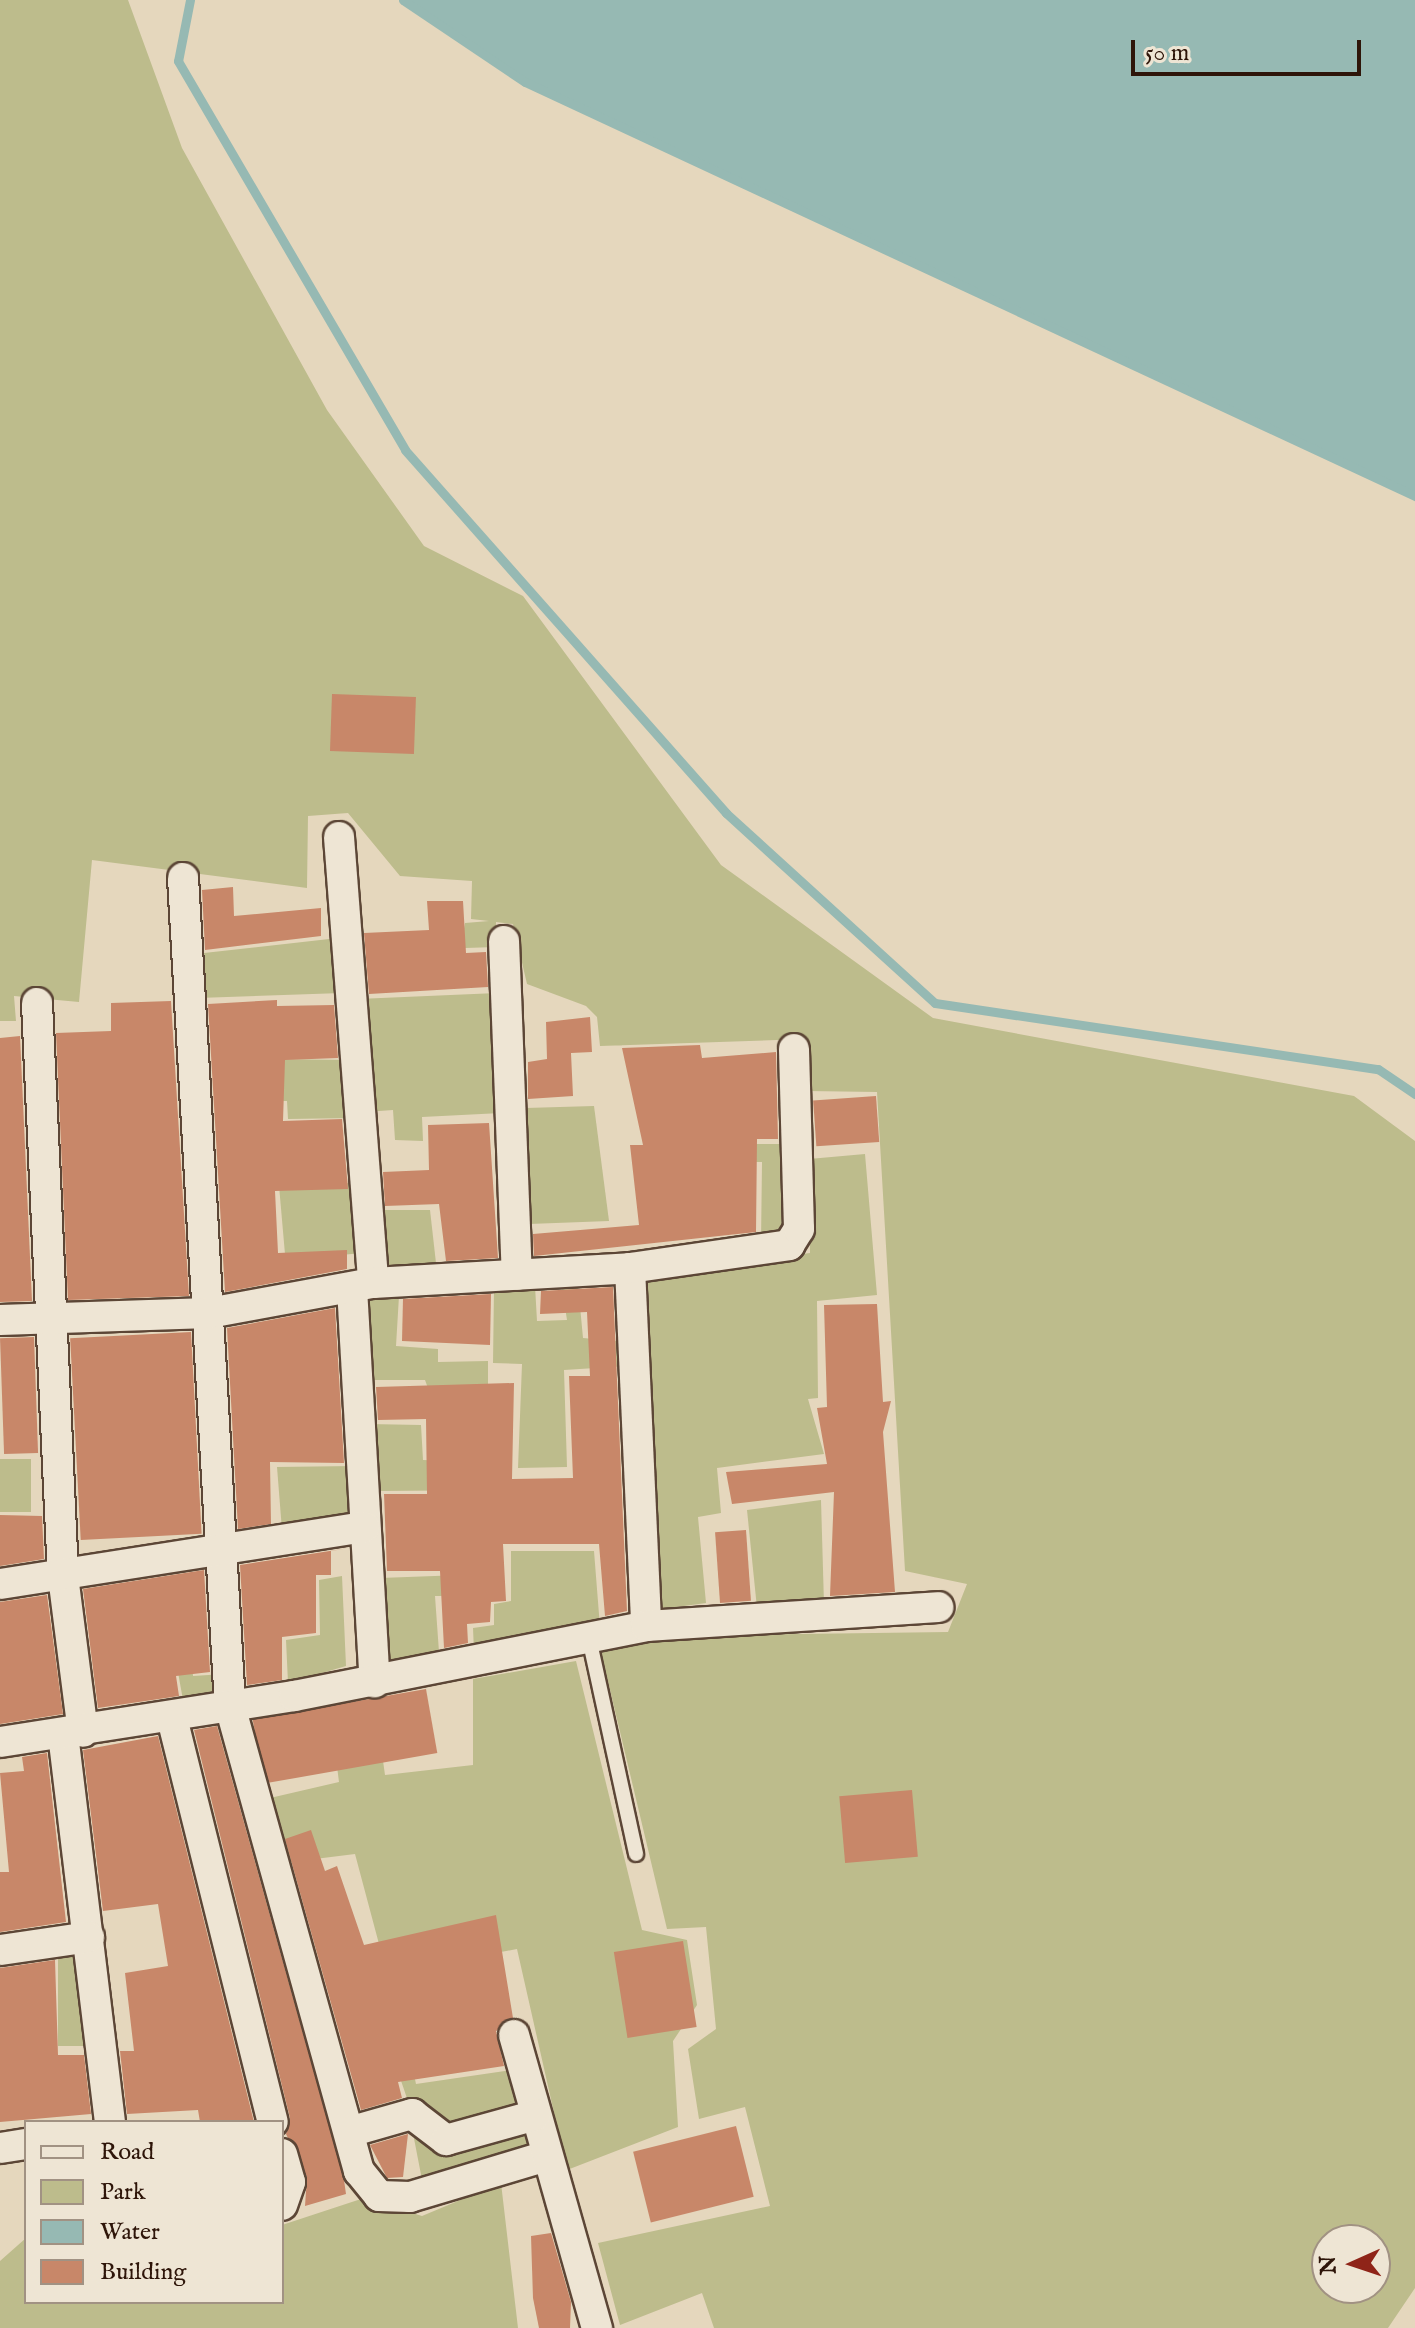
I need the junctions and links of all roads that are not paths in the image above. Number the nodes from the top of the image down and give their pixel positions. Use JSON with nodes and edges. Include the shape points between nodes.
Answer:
{"nodes":[{"id":1,"x":339,"y":837,"type":"dead end"},
{"id":2,"x":183,"y":878,"type":"dead end"},
{"id":3,"x":504,"y":941,"type":"dead end"},
{"id":4,"x":37,"y":1003,"type":"dead end"},
{"id":5,"x":794,"y":1049,"type":"dead end"},
{"id":6,"x":630,"y":1268,"type":"junction"},
{"id":7,"x":517,"y":1275,"type":"junction"},
{"id":8,"x":363,"y":1286,"type":"junction"},
{"id":9,"x":209,"y":1313,"type":"junction"},
{"id":10,"x":50,"y":1318,"type":"junction"},
{"id":11,"x":0,"y":1320,"type":"edge"},
{"id":12,"x":365,"y":1527,"type":"junction"},
{"id":13,"x":221,"y":1551,"type":"junction"},
{"id":14,"x":63,"y":1576,"type":"junction"},
{"id":15,"x":0,"y":1584,"type":"edge"},
{"id":16,"x":938,"y":1607,"type":"dead end"},
{"id":17,"x":646,"y":1626,"type":"junction"},
{"id":18,"x":589,"y":1638,"type":"junction"},
{"id":19,"x":375,"y":1682,"type":"junction"},
{"id":20,"x":230,"y":1706,"type":"junction"},
{"id":21,"x":172,"y":1718,"type":"junction"},
{"id":22,"x":73,"y":1733,"type":"junction"},
{"id":23,"x":0,"y":1742,"type":"edge"},
{"id":24,"x":636,"y":1854,"type":"dead end"},
{"id":25,"x":89,"y":1937,"type":"junction"},
{"id":26,"x":0,"y":1950,"type":"edge"},
{"id":27,"x":514,"y":2035,"type":"dead end"},
{"id":28,"x":536,"y":2115,"type":"junction"},
{"id":29,"x":110,"y":2120,"type":"edge"},
{"id":30,"x":272,"y":2120,"type":"edge"},
{"id":31,"x":349,"y":2132,"type":"junction"},
{"id":32,"x":24,"y":2144,"type":"edge"},
{"id":33,"x":0,"y":2148,"type":"edge"},
{"id":34,"x":547,"y":2156,"type":"junction"},
{"id":35,"x":284,"y":2161,"type":"edge"},
{"id":36,"x":284,"y":2199,"type":"edge"},
{"id":37,"x":597,"y":2328,"type":"edge"}],
"edges":[{"from":1,"to":8,"type":"street"},
{"from":2,"to":9,"type":"street"},
{"from":3,"to":7,"type":"street"},
{"from":4,"to":10,"type":"street"},
{"from":5,"to":6,"type":"street","via":[[795,1239]]},
{"from":6,"to":7,"type":"street"},
{"from":6,"to":17,"type":"street"},
{"from":7,"to":8,"type":"street"},
{"from":8,"to":9,"type":"street"},
{"from":8,"to":12,"type":"street"},
{"from":9,"to":10,"type":"street"},
{"from":9,"to":13,"type":"street"},
{"from":10,"to":11,"type":"street"},
{"from":10,"to":14,"type":"street"},
{"from":12,"to":13,"type":"street"},
{"from":12,"to":19,"type":"street"},
{"from":13,"to":14,"type":"street"},
{"from":13,"to":20,"type":"street"},
{"from":14,"to":15,"type":"street"},
{"from":14,"to":22,"type":"street"},
{"from":16,"to":17,"type":"street"},
{"from":17,"to":18,"type":"street"},
{"from":18,"to":19,"type":"street"},
{"from":18,"to":24,"type":"lane"},
{"from":19,"to":20,"type":"street"},
{"from":20,"to":21,"type":"street"},
{"from":20,"to":31,"type":"street"},
{"from":21,"to":22,"type":"street"},
{"from":21,"to":30,"type":"street"},
{"from":22,"to":23,"type":"street"},
{"from":22,"to":25,"type":"street"},
{"from":25,"to":26,"type":"street"},
{"from":25,"to":29,"type":"street"},
{"from":27,"to":28,"type":"street"},
{"from":28,"to":31,"type":"street","via":[[446,2140],[412,2114]]},
{"from":28,"to":34,"type":"street"},
{"from":31,"to":34,"type":"street","via":[[368,2189],[391,2198]]},
{"from":32,"to":33,"type":"street"},
{"from":34,"to":37,"type":"street"},
{"from":35,"to":36,"type":"street","via":[[290,2182]]}]}
